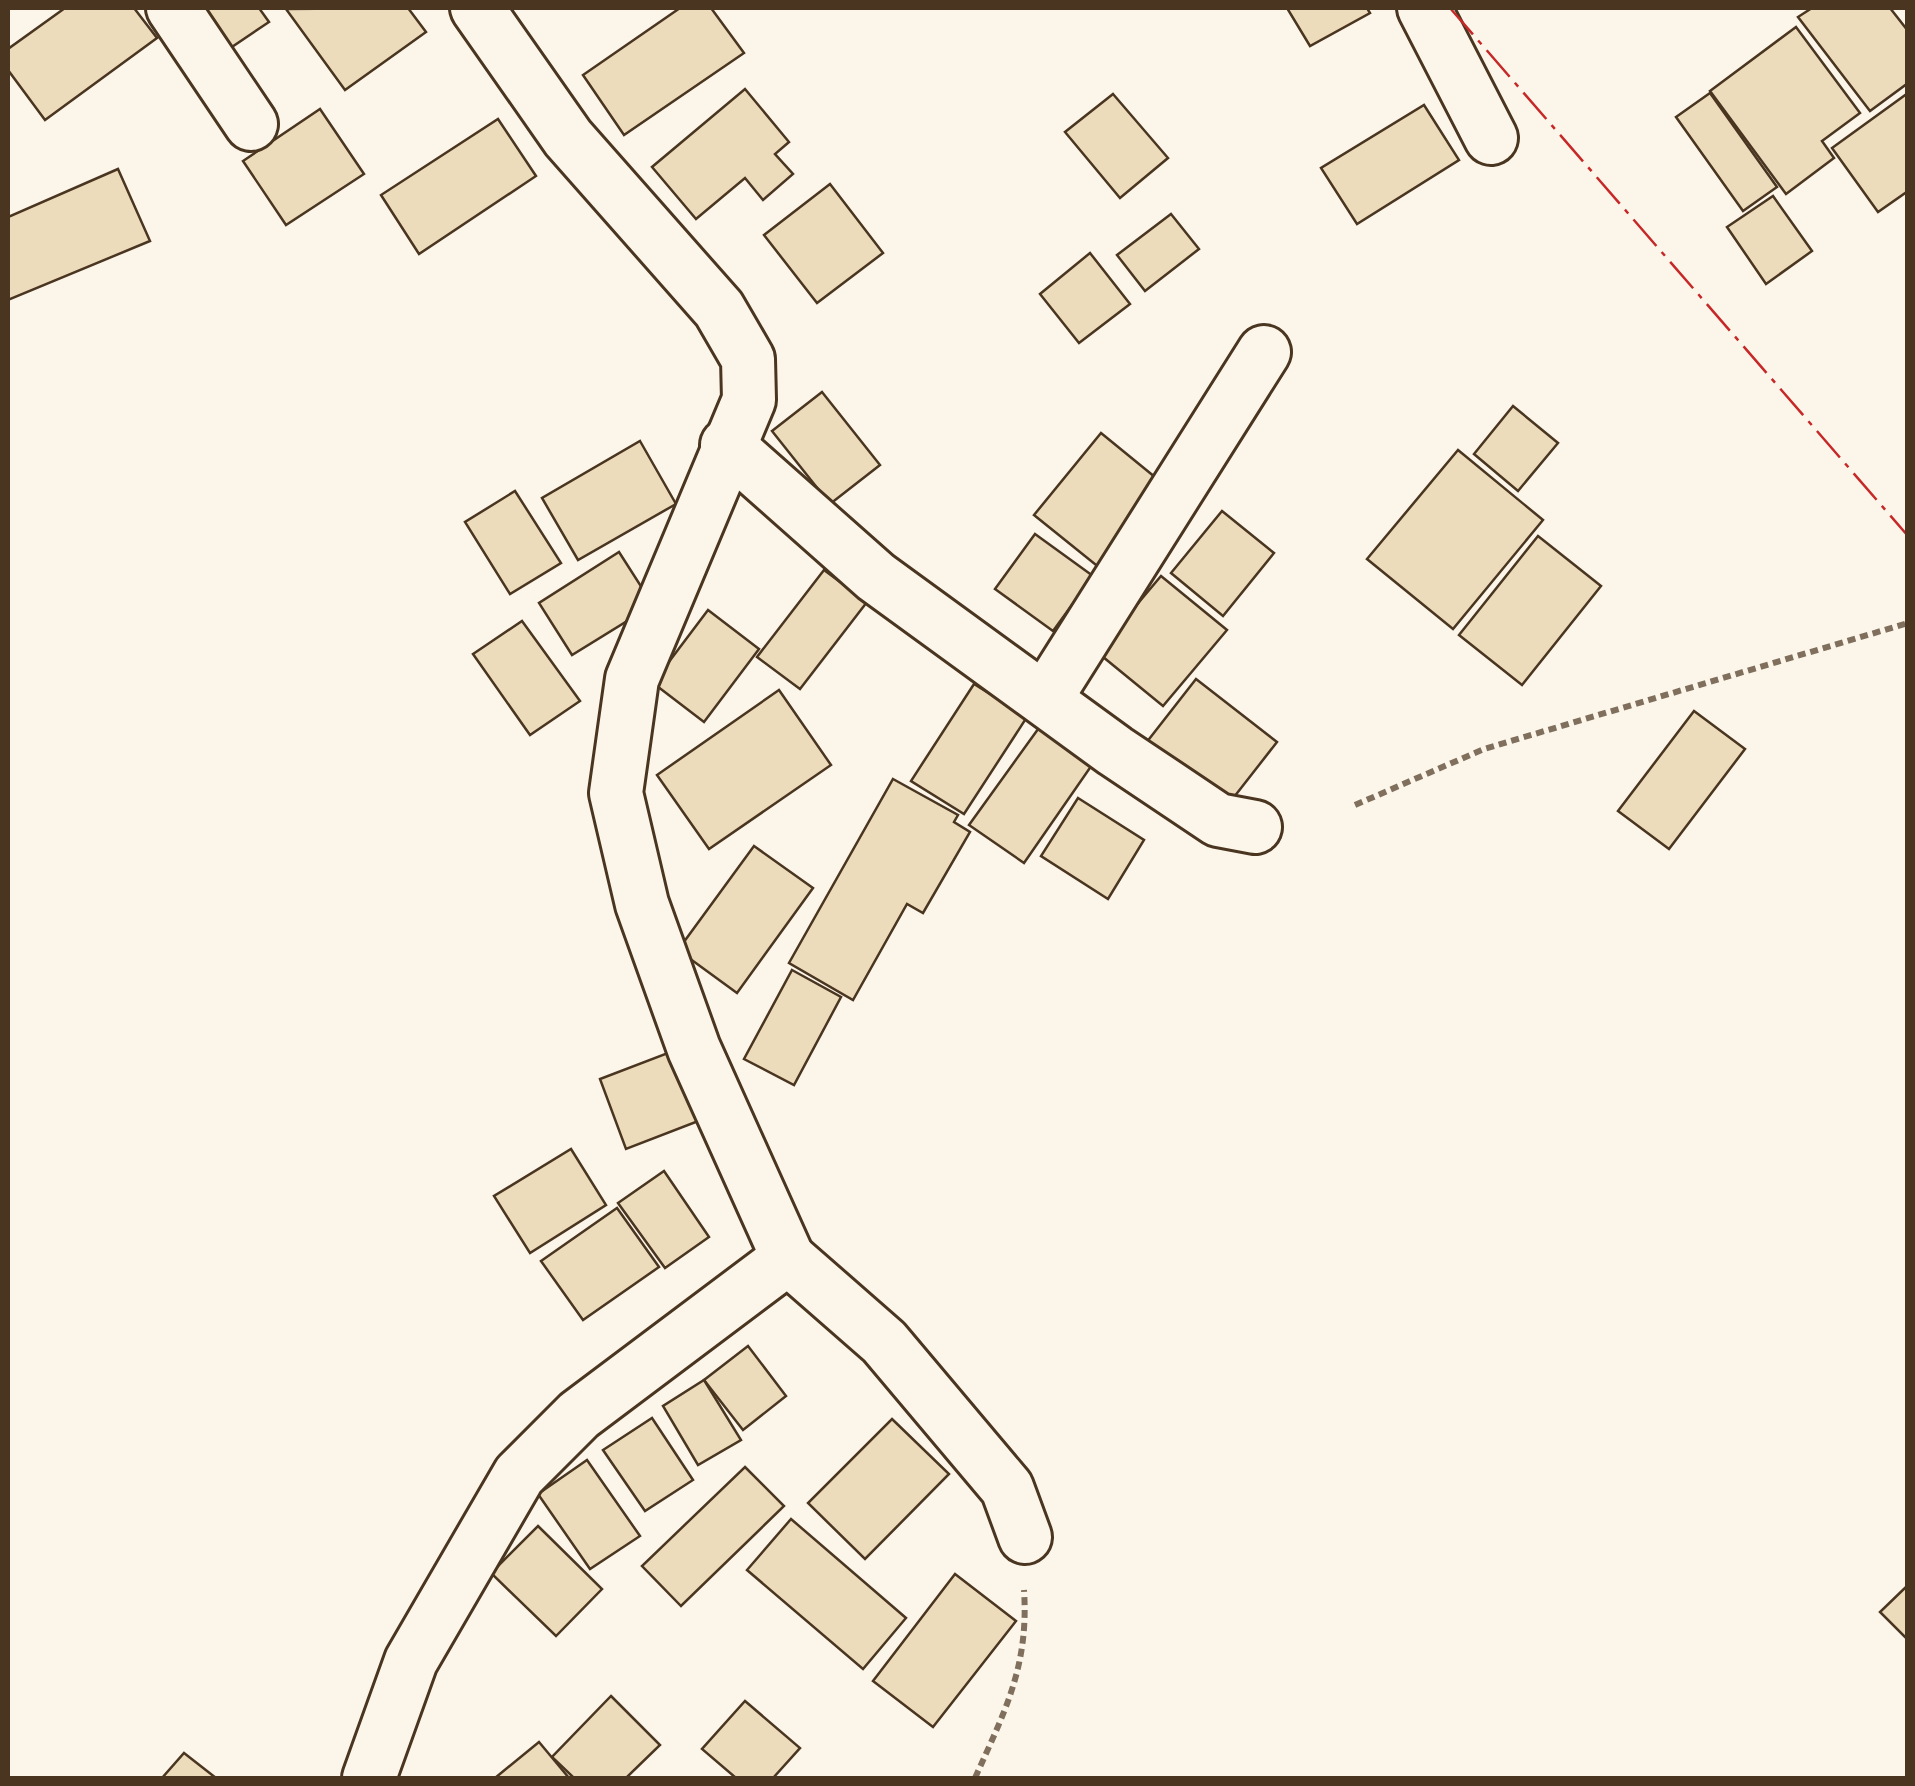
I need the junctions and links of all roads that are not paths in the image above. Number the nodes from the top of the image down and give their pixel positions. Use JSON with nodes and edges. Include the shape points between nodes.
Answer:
{"nodes":[{"id":1,"x":173,"y":8,"type":"edge"},
{"id":2,"x":477,"y":8,"type":"edge"},
{"id":3,"x":1424,"y":8,"type":"edge"},
{"id":4,"x":251,"y":124,"type":"dead end"},
{"id":5,"x":1491,"y":138,"type":"dead end"},
{"id":6,"x":1264,"y":352,"type":"dead end"},
{"id":7,"x":727,"y":445,"type":"junction"},
{"id":8,"x":1045,"y":699,"type":"junction"},
{"id":9,"x":1255,"y":827,"type":"dead end"},
{"id":10,"x":788,"y":1258,"type":"junction"},
{"id":11,"x":1025,"y":1537,"type":"road end"},
{"id":12,"x":369,"y":1778,"type":"edge"}],
"edges":[{"from":1,"to":4,"type":"street"},
{"from":2,"to":7,"type":"street","via":[[568,138],[719,309],[748,359],[749,400]]},
{"from":3,"to":5,"type":"street"},
{"from":6,"to":8,"type":"street"},
{"from":7,"to":8,"type":"street","via":[[876,577]]},
{"from":7,"to":10,"type":"street","via":[[632,679],[616,793],[642,904],[694,1049]]},
{"from":8,"to":9,"type":"street","via":[[1218,820]]},
{"from":10,"to":11,"type":"street","via":[[884,1342],[1008,1488]]},
{"from":10,"to":12,"type":"street","via":[[579,1415],[519,1474],[411,1660]]}]}
